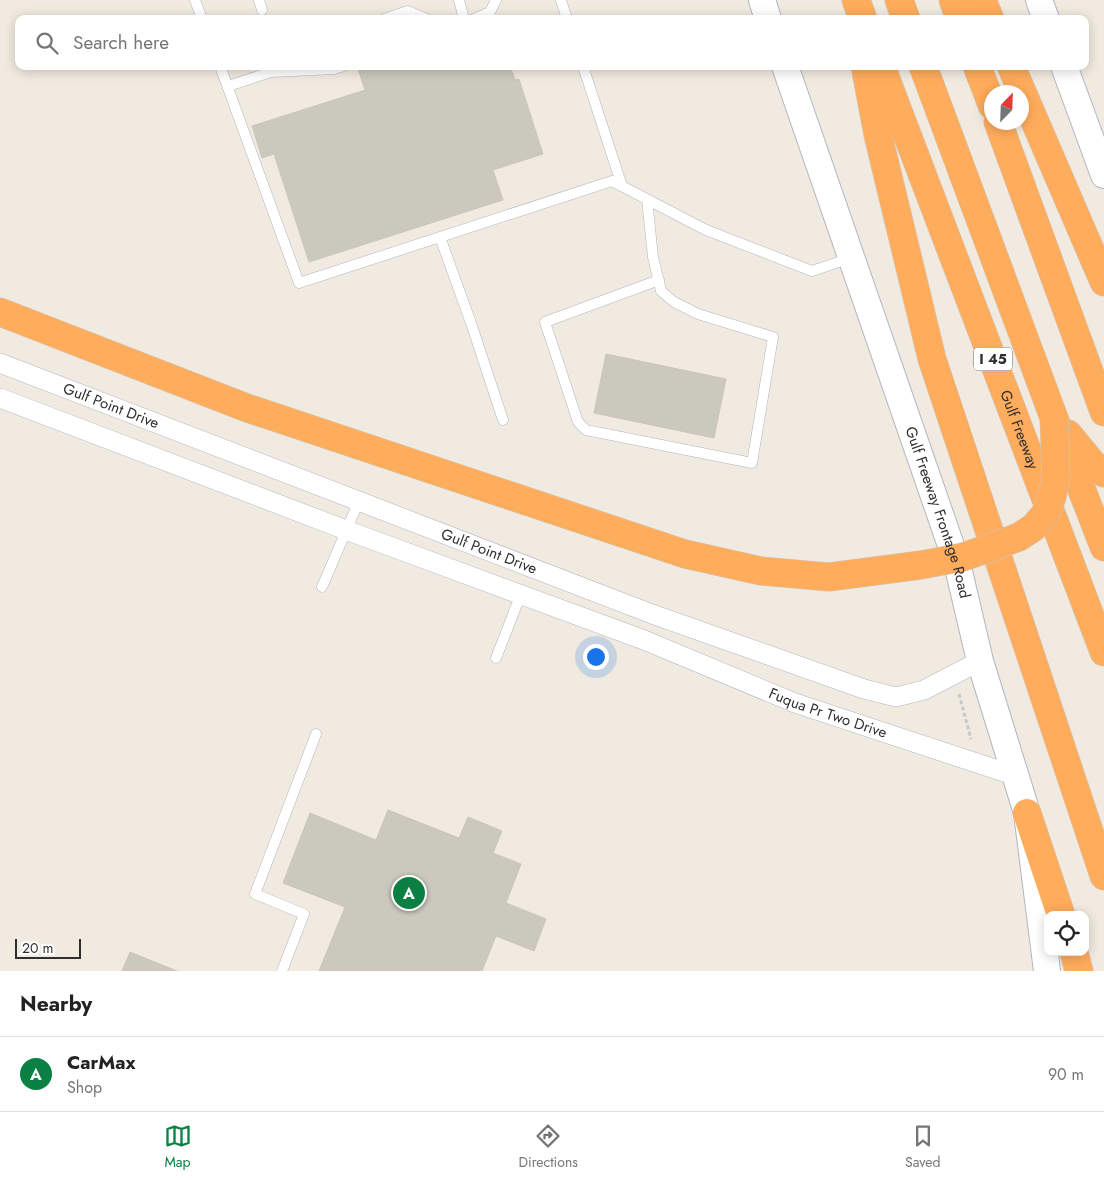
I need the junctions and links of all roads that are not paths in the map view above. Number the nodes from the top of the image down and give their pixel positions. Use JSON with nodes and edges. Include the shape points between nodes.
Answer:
{"nodes":[{"id":1,"x":195,"y":0,"type":"edge"},
{"id":2,"x":459,"y":0,"type":"edge"},
{"id":3,"x":496,"y":0,"type":"edge"},
{"id":4,"x":561,"y":0,"type":"edge"},
{"id":5,"x":762,"y":0,"type":"edge"},
{"id":6,"x":852,"y":0,"type":"edge"},
{"id":7,"x":856,"y":0,"type":"edge"},
{"id":8,"x":899,"y":0,"type":"edge"},
{"id":9,"x":953,"y":0,"type":"edge"},
{"id":10,"x":982,"y":0,"type":"edge"},
{"id":11,"x":1039,"y":0,"type":"edge"},
{"id":12,"x":201,"y":15,"type":"edge"},
{"id":13,"x":396,"y":15,"type":"edge"},
{"id":14,"x":418,"y":15,"type":"edge"},
{"id":15,"x":463,"y":15,"type":"edge"},
{"id":16,"x":483,"y":15,"type":"edge"},
{"id":17,"x":566,"y":15,"type":"edge"},
{"id":18,"x":767,"y":15,"type":"edge"},
{"id":19,"x":855,"y":15,"type":"edge"},
{"id":20,"x":862,"y":15,"type":"edge"},
{"id":21,"x":905,"y":15,"type":"edge"},
{"id":22,"x":959,"y":15,"type":"edge"},
{"id":23,"x":988,"y":15,"type":"edge"},
{"id":24,"x":1045,"y":15,"type":"edge"},
{"id":25,"x":222,"y":70,"type":"edge"},
{"id":26,"x":274,"y":70,"type":"edge"},
{"id":27,"x":313,"y":70,"type":"edge"},
{"id":28,"x":583,"y":70,"type":"edge"},
{"id":29,"x":786,"y":70,"type":"edge"},
{"id":30,"x":866,"y":70,"type":"edge"},
{"id":31,"x":883,"y":70,"type":"edge"},
{"id":32,"x":924,"y":70,"type":"edge"},
{"id":33,"x":979,"y":70,"type":"edge"},
{"id":34,"x":1013,"y":70,"type":"edge"},
{"id":35,"x":1065,"y":70,"type":"edge"},
{"id":36,"x":271,"y":72,"type":"junction"},
{"id":37,"x":985,"y":85,"type":"edge"},
{"id":38,"x":228,"y":86,"type":"junction"},
{"id":39,"x":1001,"y":130,"type":"edge"},
{"id":40,"x":1104,"y":174,"type":"edge"},
{"id":41,"x":622,"y":186,"type":"junction"},
{"id":42,"x":647,"y":199,"type":"junction"},
{"id":43,"x":440,"y":237,"type":"junction"},
{"id":44,"x":851,"y":258,"type":"junction"},
{"id":45,"x":658,"y":280,"type":"junction"},
{"id":46,"x":1104,"y":282,"type":"edge"},
{"id":47,"x":0,"y":312,"type":"edge"},
{"id":48,"x":0,"y":363,"type":"edge"},
{"id":49,"x":0,"y":398,"type":"edge"},
{"id":50,"x":1104,"y":412,"type":"edge"},
{"id":51,"x":1054,"y":418,"type":"junction"},
{"id":52,"x":503,"y":420,"type":"dead end"},
{"id":53,"x":1104,"y":474,"type":"edge"},
{"id":54,"x":359,"y":501,"type":"junction"},
{"id":55,"x":346,"y":530,"type":"junction"},
{"id":56,"x":1104,"y":547,"type":"edge"},
{"id":57,"x":322,"y":587,"type":"dead end"},
{"id":58,"x":521,"y":594,"type":"junction"},
{"id":59,"x":652,"y":614,"type":"junction"},
{"id":60,"x":643,"y":639,"type":"junction"},
{"id":61,"x":1104,"y":652,"type":"edge"},
{"id":62,"x":496,"y":658,"type":"dead end"},
{"id":63,"x":980,"y":661,"type":"junction"},
{"id":64,"x":316,"y":734,"type":"dead end"},
{"id":65,"x":1016,"y":776,"type":"junction"},
{"id":66,"x":1026,"y":813,"type":"junction"},
{"id":67,"x":1104,"y":876,"type":"edge"},
{"id":68,"x":1061,"y":911,"type":"edge"},
{"id":69,"x":1075,"y":956,"type":"edge"},
{"id":70,"x":282,"y":971,"type":"edge"},
{"id":71,"x":1047,"y":971,"type":"edge"},
{"id":72,"x":1079,"y":971,"type":"edge"}],
"edges":[{"from":1,"to":12,"type":"lane"},
{"from":2,"to":15,"type":"lane"},
{"from":3,"to":16,"type":"lane","via":[[490,12]]},
{"from":4,"to":17,"type":"lane"},
{"from":5,"to":18,"type":"main road"},
{"from":6,"to":19,"type":"highway"},
{"from":7,"to":20,"type":"highway"},
{"from":8,"to":21,"type":"highway"},
{"from":9,"to":22,"type":"highway"},
{"from":10,"to":23,"type":"highway"},
{"from":11,"to":24,"type":"main road"},
{"from":13,"to":14,"type":"lane","via":[[408,11]]},
{"from":25,"to":38,"type":"lane"},
{"from":26,"to":36,"type":"lane"},
{"from":27,"to":36,"type":"lane"},
{"from":28,"to":41,"type":"lane"},
{"from":29,"to":44,"type":"main road","name":"Gulf Freeway Frontage Road"},
{"from":30,"to":67,"type":"highway","via":[[878,135],[932,359]]},
{"from":31,"to":61,"type":"highway","name":"Gulf Freeway","number":"I 45"},
{"from":32,"to":51,"type":"highway","number":"I 45"},
{"from":33,"to":37,"type":"highway"},
{"from":34,"to":46,"type":"highway"},
{"from":35,"to":40,"type":"main road"},
{"from":36,"to":38,"type":"lane"},
{"from":38,"to":43,"type":"lane","via":[[299,283]]},
{"from":39,"to":50,"type":"highway"},
{"from":41,"to":42,"type":"lane"},
{"from":41,"to":43,"type":"lane","via":[[612,181]]},
{"from":42,"to":44,"type":"lane","via":[[706,230],[812,271]]},
{"from":42,"to":45,"type":"lane"},
{"from":43,"to":52,"type":"lane"},
{"from":44,"to":63,"type":"main road","name":"Gulf Freeway Frontage Road","via":[[957,563]]},
{"from":45,"to":45,"type":"lane","via":[[661,291],[698,314],[773,337],[752,463],[586,430],[578,422],[545,322]]},
{"from":47,"to":51,"type":"highway","bridge":true,"via":[[247,408],[685,554],[761,571],[829,577],[921,565],[963,557],[1019,536],[1034,527],[1045,514],[1052,497],[1056,477]]},
{"from":48,"to":54,"type":"street","name":"Gulf Point Drive"},
{"from":49,"to":55,"type":"street","name":"Gulf Point Drive"},
{"from":51,"to":53,"type":"highway"},
{"from":51,"to":56,"type":"highway","number":"I 45"},
{"from":54,"to":55,"type":"lane"},
{"from":54,"to":59,"type":"street","name":"Gulf Point Drive"},
{"from":55,"to":57,"type":"lane"},
{"from":55,"to":58,"type":"street","name":"Gulf Point Drive"},
{"from":58,"to":60,"type":"street","name":"Gulf Point Drive"},
{"from":58,"to":62,"type":"lane"},
{"from":59,"to":60,"type":"street"},
{"from":59,"to":63,"type":"street","name":"Gulf Point Drive","via":[[864,689],[896,697],[924,690]]},
{"from":60,"to":65,"type":"street","name":"Fuqua Pr Two Drive","via":[[795,703]]},
{"from":63,"to":65,"type":"main road","name":"Gulf Freeway Frontage Road"},
{"from":64,"to":70,"type":"lane","via":[[255,894],[304,914]]},
{"from":65,"to":66,"type":"main road","name":"Gulf Freeway Frontage Road"},
{"from":66,"to":68,"type":"highway"},
{"from":66,"to":71,"type":"main road","name":"Gulf Freeway Frontage Road"},
{"from":69,"to":72,"type":"highway"}]}
